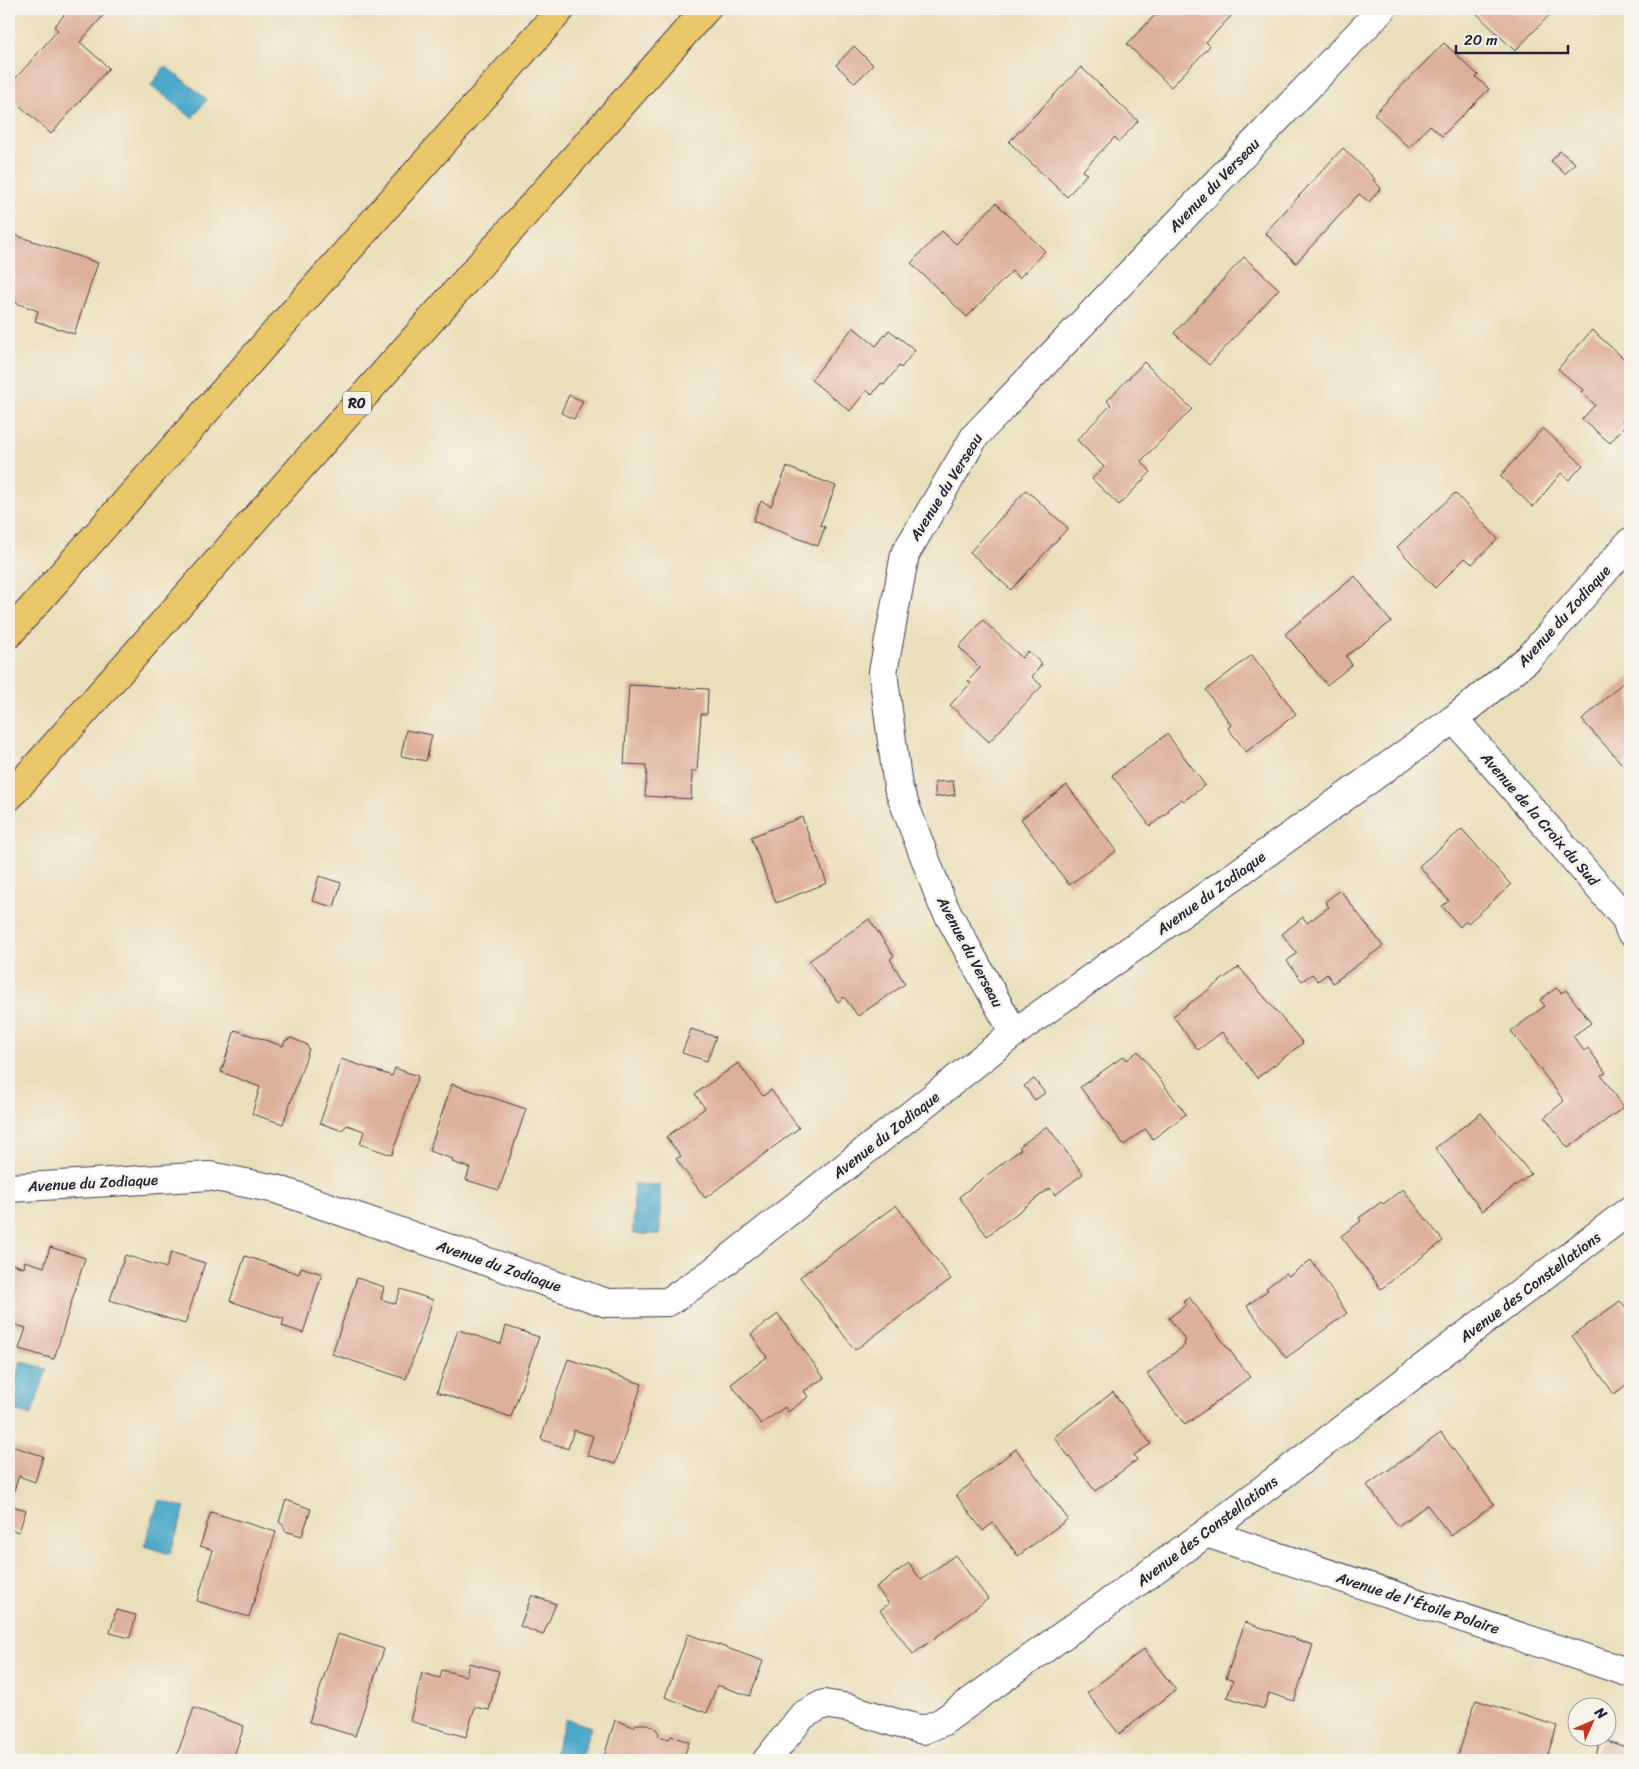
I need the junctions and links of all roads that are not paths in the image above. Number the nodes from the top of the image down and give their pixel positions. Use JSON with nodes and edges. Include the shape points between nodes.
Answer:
{"nodes":[{"id":1,"x":561,"y":9,"type":"edge"},
{"id":2,"x":706,"y":9,"type":"edge"},
{"id":3,"x":1382,"y":9,"type":"edge"},
{"id":4,"x":1630,"y":542,"type":"edge"},
{"id":5,"x":9,"y":634,"type":"edge"},
{"id":6,"x":1454,"y":718,"type":"junction"},
{"id":7,"x":9,"y":797,"type":"edge"},
{"id":8,"x":1629,"y":923,"type":"edge"},
{"id":9,"x":1014,"y":1034,"type":"junction"},
{"id":10,"x":9,"y":1188,"type":"edge"},
{"id":11,"x":1630,"y":1210,"type":"edge"},
{"id":12,"x":1206,"y":1533,"type":"junction"},
{"id":13,"x":1630,"y":1673,"type":"edge"},
{"id":14,"x":767,"y":1760,"type":"edge"}],
"edges":[{"from":1,"to":5,"type":"highway"},
{"from":2,"to":7,"type":"highway","number":"R0"},
{"from":3,"to":9,"type":"street","name":"Avenue du Verseau","via":[[975,436],[905,554],[883,672],[898,787],[942,904]]},
{"from":4,"to":6,"type":"street","name":"Avenue du Zodiaque","via":[[1529,658]]},
{"from":6,"to":8,"type":"street","name":"Avenue de la Croix du Sud"},
{"from":6,"to":9,"type":"street","name":"Avenue du Zodiaque"},
{"from":9,"to":10,"type":"street","name":"Avenue du Zodiaque","via":[[710,1274],[668,1302],[607,1303],[276,1189],[210,1176]]},
{"from":11,"to":12,"type":"street","name":"Avenue des Constellations"},
{"from":12,"to":13,"type":"street","name":"Avenue de l'Étoile Polaire"},
{"from":12,"to":14,"type":"street","name":"Avenue des Constellations","via":[[942,1722],[923,1730],[824,1704],[803,1715]]}]}
